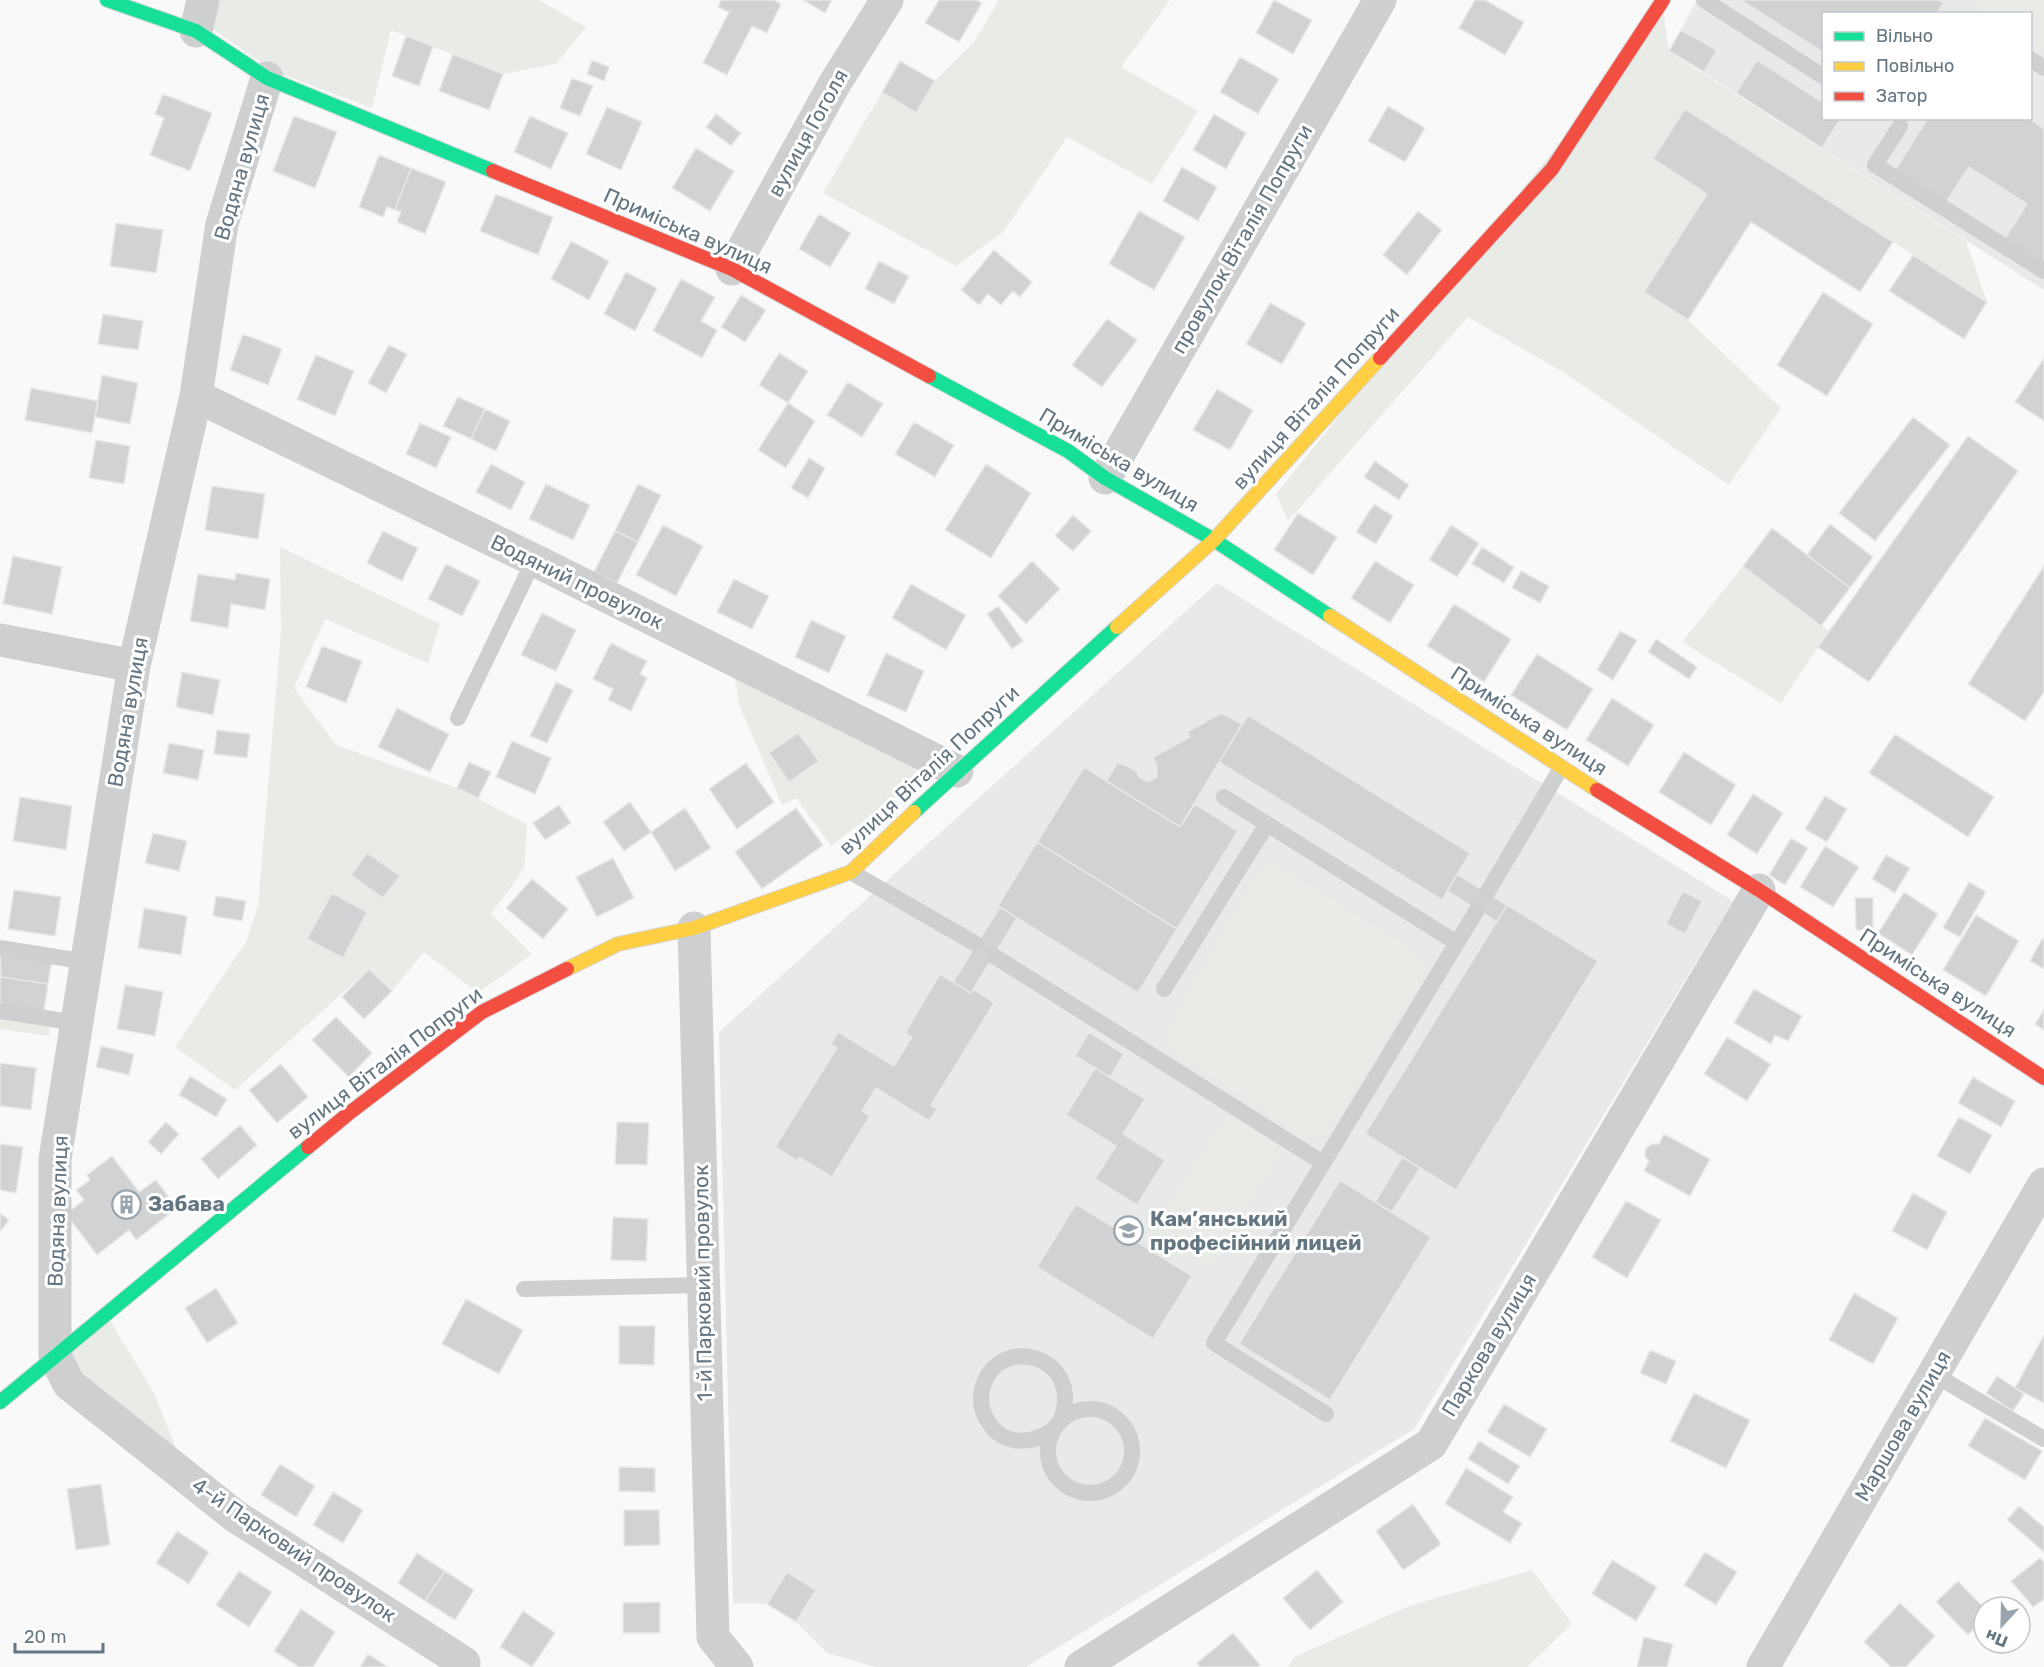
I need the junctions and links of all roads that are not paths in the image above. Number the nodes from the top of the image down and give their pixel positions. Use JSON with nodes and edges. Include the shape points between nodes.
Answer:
{"nodes":[{"id":1,"x":107,"y":0,"type":"edge"},
{"id":2,"x":887,"y":0,"type":"edge"},
{"id":3,"x":1380,"y":0,"type":"edge"},
{"id":4,"x":1663,"y":0,"type":"edge"},
{"id":5,"x":1704,"y":0,"type":"edge"},
{"id":6,"x":200,"y":15,"type":"edge"},
{"id":7,"x":1822,"y":76,"type":"edge"},
{"id":8,"x":267,"y":78,"type":"junction"},
{"id":9,"x":1898,"y":121,"type":"edge"},
{"id":10,"x":732,"y":269,"type":"junction"},
{"id":11,"x":2044,"y":271,"type":"edge"},
{"id":12,"x":196,"y":396,"type":"junction"},
{"id":13,"x":1105,"y":478,"type":"junction"},
{"id":14,"x":1214,"y":540,"type":"junction"},
{"id":15,"x":534,"y":560,"type":"junction"},
{"id":16,"x":0,"y":640,"type":"edge"},
{"id":17,"x":134,"y":666,"type":"junction"},
{"id":18,"x":458,"y":718,"type":"dead end"},
{"id":19,"x":1561,"y":768,"type":"junction"},
{"id":20,"x":957,"y":771,"type":"junction"},
{"id":21,"x":1224,"y":797,"type":"dead end"},
{"id":22,"x":1267,"y":824,"type":"junction"},
{"id":23,"x":852,"y":872,"type":"junction"},
{"id":24,"x":1759,"y":890,"type":"junction"},
{"id":25,"x":1487,"y":893,"type":"dead end"},
{"id":26,"x":1477,"y":910,"type":"dead end"},
{"id":27,"x":694,"y":928,"type":"junction"},
{"id":28,"x":1457,"y":943,"type":"junction"},
{"id":29,"x":976,"y":945,"type":"dead end"},
{"id":30,"x":0,"y":948,"type":"edge"},
{"id":31,"x":994,"y":956,"type":"dead end"},
{"id":32,"x":87,"y":962,"type":"junction"},
{"id":33,"x":1164,"y":989,"type":"dead end"},
{"id":34,"x":0,"y":1011,"type":"edge"},
{"id":35,"x":77,"y":1023,"type":"junction"},
{"id":36,"x":2044,"y":1078,"type":"edge"},
{"id":37,"x":1323,"y":1163,"type":"junction"},
{"id":38,"x":2044,"y":1184,"type":"edge"},
{"id":39,"x":704,"y":1285,"type":"junction"},
{"id":40,"x":524,"y":1289,"type":"dead end"},
{"id":41,"x":55,"y":1356,"type":"junction"},
{"id":42,"x":1934,"y":1374,"type":"junction"},
{"id":43,"x":0,"y":1402,"type":"edge"},
{"id":44,"x":1326,"y":1414,"type":"dead end"},
{"id":45,"x":1057,"y":1424,"type":"junction"},
{"id":46,"x":2044,"y":1439,"type":"edge"},
{"id":47,"x":464,"y":1663,"type":"dead end"},
{"id":48,"x":737,"y":1667,"type":"edge"},
{"id":49,"x":1081,"y":1667,"type":"edge"},
{"id":50,"x":1763,"y":1667,"type":"edge"}],
"edges":[{"from":1,"to":6,"type":"street","name":"Приміська вулиця"},
{"from":2,"to":10,"type":"street","name":"вулиця Гоголя","via":[[835,83]]},
{"from":3,"to":13,"type":"street","name":"провулок Віталія Попруги"},
{"from":4,"to":14,"type":"street","name":"вулиця Віталія Попруги","via":[[1552,169]]},
{"from":5,"to":7,"type":"lane"},
{"from":6,"to":8,"type":"street","name":"Приміська вулиця"},
{"from":8,"to":10,"type":"street","name":"Приміська вулиця"},
{"from":8,"to":12,"type":"street","name":"Водяна вулиця","via":[[222,224]]},
{"from":9,"to":11,"type":"lane","via":[[1875,165]]},
{"from":10,"to":13,"type":"street","name":"Приміська вулиця","via":[[1068,451]]},
{"from":12,"to":15,"type":"street","name":"Водяний провулок"},
{"from":12,"to":17,"type":"street","name":"Водяна вулиця"},
{"from":13,"to":14,"type":"street","name":"Приміська вулиця"},
{"from":14,"to":19,"type":"street","name":"Приміська вулиця"},
{"from":14,"to":20,"type":"street","name":"вулиця Віталія Попруги"},
{"from":15,"to":18,"type":"lane"},
{"from":15,"to":20,"type":"street","name":"Водяний провулок"},
{"from":16,"to":17,"type":"street"},
{"from":17,"to":32,"type":"street","name":"Водяна вулиця"},
{"from":19,"to":24,"type":"street","name":"Приміська вулиця"},
{"from":19,"to":25,"type":"lane"},
{"from":20,"to":23,"type":"street","name":"вулиця Віталія Попруги"},
{"from":21,"to":22,"type":"lane"},
{"from":22,"to":28,"type":"lane"},
{"from":22,"to":33,"type":"lane"},
{"from":23,"to":27,"type":"street","name":"вулиця Віталія Попруги"},
{"from":23,"to":29,"type":"lane"},
{"from":24,"to":36,"type":"street","name":"Приміська вулиця"},
{"from":24,"to":49,"type":"street","name":"Паркова вулиця","via":[[1431,1444]]},
{"from":26,"to":28,"type":"lane"},
{"from":27,"to":39,"type":"street","name":"1-й Парковий провулок"},
{"from":27,"to":41,"type":"street","name":"вулиця Віталія Попруги","via":[[618,944],[482,1012],[348,1114]]},
{"from":28,"to":37,"type":"lane"},
{"from":30,"to":32,"type":"lane"},
{"from":31,"to":37,"type":"lane"},
{"from":32,"to":35,"type":"street","name":"Водяна вулиця"},
{"from":34,"to":35,"type":"lane"},
{"from":35,"to":41,"type":"street","name":"Водяна вулиця","via":[[55,1159]]},
{"from":37,"to":44,"type":"lane","via":[[1214,1343]]},
{"from":38,"to":42,"type":"street","name":"Маршова вулиця"},
{"from":39,"to":40,"type":"lane"},
{"from":39,"to":48,"type":"street","name":"1-й Парковий провулок","via":[[713,1637]]},
{"from":41,"to":43,"type":"street","name":"вулиця Віталія Попруги"},
{"from":41,"to":47,"type":"street","name":"4-й Парковий провулок","via":[[69,1384],[235,1516]]},
{"from":42,"to":46,"type":"lane"},
{"from":42,"to":50,"type":"street","name":"Маршова вулиця"},
{"from":45,"to":45,"type":"lane","via":[[1048,1443],[1048,1456],[1059,1480],[1069,1488],[1095,1493],[1119,1482],[1130,1465],[1133,1446],[1121,1421],[1104,1411],[1085,1408]]},
{"from":45,"to":45,"type":"lane","via":[[1066,1407],[1066,1394],[1055,1370],[1032,1356],[1018,1356],[994,1367],[981,1390],[981,1404],[992,1427],[1003,1436],[1029,1441],[1042,1437]]}]}
